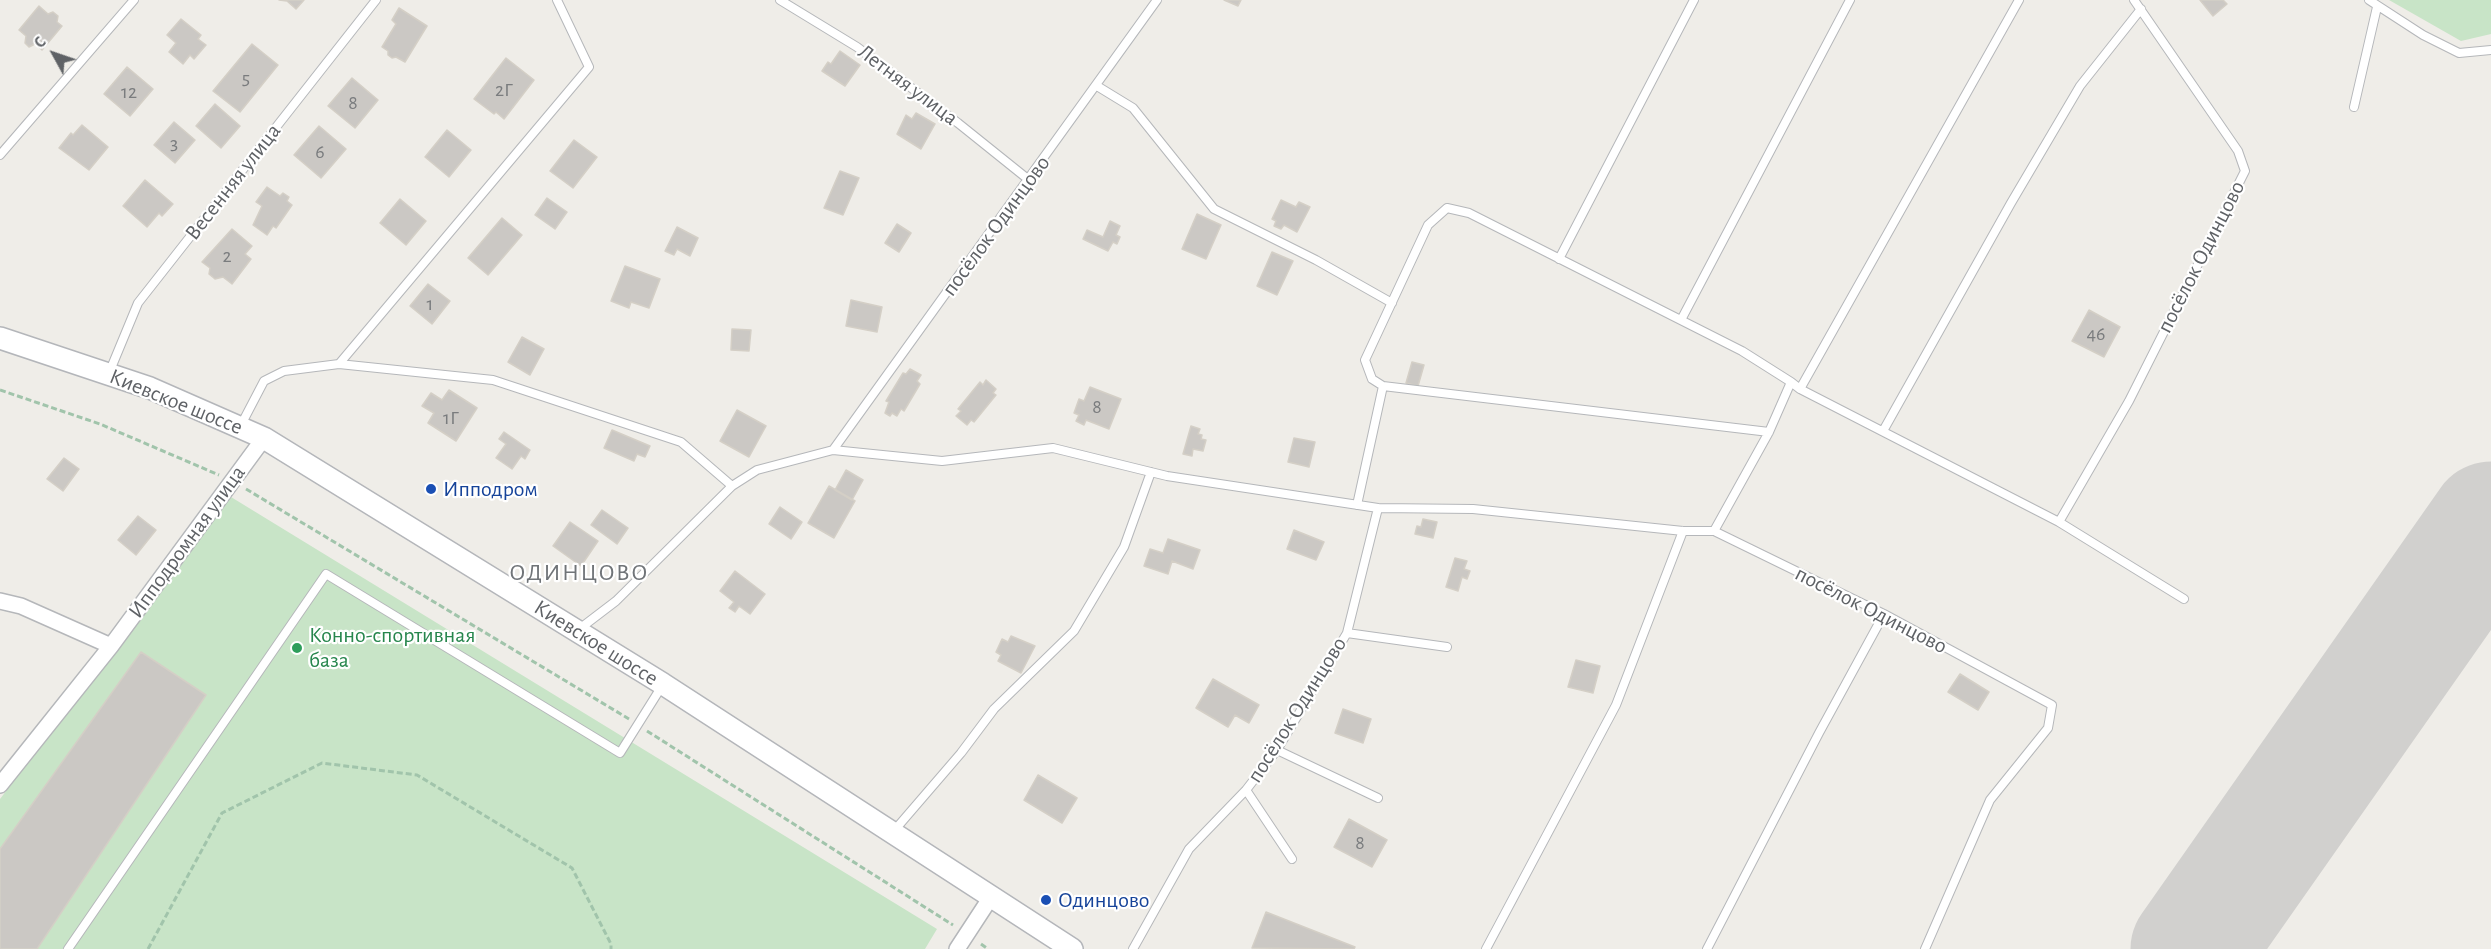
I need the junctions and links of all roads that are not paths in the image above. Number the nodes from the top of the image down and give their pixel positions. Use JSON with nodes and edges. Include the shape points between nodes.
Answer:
{"nodes":[{"id":1,"x":134,"y":0,"type":"edge"},
{"id":2,"x":376,"y":0,"type":"edge"},
{"id":3,"x":557,"y":0,"type":"edge"},
{"id":4,"x":780,"y":0,"type":"edge"},
{"id":5,"x":1156,"y":0,"type":"edge"},
{"id":6,"x":1694,"y":0,"type":"edge"},
{"id":7,"x":1850,"y":0,"type":"edge"},
{"id":8,"x":2019,"y":0,"type":"edge"},
{"id":9,"x":2134,"y":0,"type":"edge"},
{"id":10,"x":2369,"y":0,"type":"edge"},
{"id":11,"x":2377,"y":7,"type":"junction"},
{"id":12,"x":2141,"y":9,"type":"junction"},
{"id":13,"x":2491,"y":50,"type":"edge"},
{"id":14,"x":1097,"y":86,"type":"junction"},
{"id":15,"x":2354,"y":107,"type":"dead end"},
{"id":16,"x":0,"y":155,"type":"edge"},
{"id":17,"x":1029,"y":180,"type":"junction"},
{"id":18,"x":1559,"y":259,"type":"junction"},
{"id":19,"x":1392,"y":303,"type":"junction"},
{"id":20,"x":1680,"y":320,"type":"junction"},
{"id":21,"x":0,"y":338,"type":"edge"},
{"id":22,"x":339,"y":364,"type":"junction"},
{"id":23,"x":109,"y":374,"type":"junction"},
{"id":24,"x":1791,"y":382,"type":"junction"},
{"id":25,"x":1383,"y":386,"type":"junction"},
{"id":26,"x":1800,"y":388,"type":"junction"},
{"id":27,"x":240,"y":427,"type":"junction"},
{"id":28,"x":1883,"y":431,"type":"junction"},
{"id":29,"x":1769,"y":432,"type":"junction"},
{"id":30,"x":264,"y":438,"type":"junction"},
{"id":31,"x":833,"y":450,"type":"junction"},
{"id":32,"x":1151,"y":472,"type":"junction"},
{"id":33,"x":732,"y":486,"type":"junction"},
{"id":34,"x":1357,"y":505,"type":"junction"},
{"id":35,"x":1378,"y":508,"type":"junction"},
{"id":36,"x":2059,"y":522,"type":"junction"},
{"id":37,"x":1683,"y":531,"type":"junction"},
{"id":38,"x":1714,"y":531,"type":"junction"},
{"id":39,"x":2184,"y":598,"type":"dead end"},
{"id":40,"x":0,"y":601,"type":"edge"},
{"id":41,"x":1884,"y":614,"type":"junction"},
{"id":42,"x":576,"y":632,"type":"junction"},
{"id":43,"x":1347,"y":633,"type":"junction"},
{"id":44,"x":111,"y":646,"type":"junction"},
{"id":45,"x":1447,"y":647,"type":"dead end"},
{"id":46,"x":663,"y":684,"type":"junction"},
{"id":47,"x":1277,"y":750,"type":"junction"},
{"id":48,"x":0,"y":785,"type":"edge"},
{"id":49,"x":1246,"y":790,"type":"junction"},
{"id":50,"x":1378,"y":798,"type":"dead end"},
{"id":51,"x":892,"y":833,"type":"junction"},
{"id":52,"x":1292,"y":859,"type":"dead end"},
{"id":53,"x":991,"y":897,"type":"junction"},
{"id":54,"x":68,"y":949,"type":"edge"},
{"id":55,"x":957,"y":949,"type":"edge"},
{"id":56,"x":1072,"y":949,"type":"edge"},
{"id":57,"x":1133,"y":949,"type":"edge"},
{"id":58,"x":1486,"y":949,"type":"edge"},
{"id":59,"x":1707,"y":949,"type":"edge"},
{"id":60,"x":1925,"y":949,"type":"edge"}],
"edges":[{"from":1,"to":16,"type":"lane"},
{"from":2,"to":23,"type":"lane","name":"Весенняя улица","via":[[138,303]]},
{"from":3,"to":22,"type":"lane","via":[[589,67]]},
{"from":4,"to":17,"type":"lane","name":"Летняя улица","via":[[858,47]]},
{"from":5,"to":14,"type":"lane","name":"посёлок Одинцово"},
{"from":6,"to":18,"type":"lane"},
{"from":7,"to":20,"type":"lane"},
{"from":8,"to":26,"type":"lane"},
{"from":9,"to":12,"type":"lane","name":"посёлок Одинцово"},
{"from":10,"to":11,"type":"lane"},
{"from":11,"to":13,"type":"lane","via":[[2459,53]]},
{"from":11,"to":15,"type":"lane"},
{"from":12,"to":28,"type":"lane","via":[[2080,86]]},
{"from":12,"to":36,"type":"lane","name":"посёлок Одинцово","via":[[2238,151],[2245,171],[2130,401]]},
{"from":14,"to":17,"type":"lane","name":"посёлок Одинцово"},
{"from":14,"to":19,"type":"lane","via":[[1133,108],[1214,209]]},
{"from":17,"to":31,"type":"lane","name":"посёлок Одинцово"},
{"from":18,"to":19,"type":"lane","via":[[1469,213],[1447,208],[1428,225]]},
{"from":18,"to":20,"type":"lane"},
{"from":19,"to":25,"type":"lane","via":[[1365,360],[1372,379]]},
{"from":20,"to":24,"type":"lane","via":[[1742,351]]},
{"from":21,"to":23,"type":"main road","name":"Киевское шоссе"},
{"from":22,"to":27,"type":"lane","via":[[284,371],[264,381]]},
{"from":22,"to":33,"type":"lane","via":[[493,380],[681,442]]},
{"from":23,"to":27,"type":"main road","name":"Киевское шоссе"},
{"from":24,"to":26,"type":"lane"},
{"from":24,"to":29,"type":"lane"},
{"from":25,"to":29,"type":"lane"},
{"from":25,"to":34,"type":"lane"},
{"from":26,"to":28,"type":"lane"},
{"from":27,"to":30,"type":"main road","name":"Киевское шоссе"},
{"from":28,"to":36,"type":"lane"},
{"from":29,"to":38,"type":"lane"},
{"from":30,"to":42,"type":"main road","name":"Киевское шоссе"},
{"from":30,"to":44,"type":"street","name":"Ипподромная улица"},
{"from":31,"to":32,"type":"lane","name":"посёлок Одинцово","via":[[942,461],[1053,448]]},
{"from":31,"to":33,"type":"lane","name":"посёлок Одинцово","via":[[757,470]]},
{"from":32,"to":34,"type":"lane","name":"посёлок Одинцово"},
{"from":32,"to":51,"type":"lane","via":[[1124,547],[1074,631],[994,709]]},
{"from":33,"to":42,"type":"lane","name":"посёлок Одинцово","via":[[616,601]]},
{"from":34,"to":35,"type":"lane","name":"посёлок Одинцово"},
{"from":35,"to":37,"type":"lane","name":"посёлок Одинцово","via":[[1473,509]]},
{"from":35,"to":43,"type":"lane","name":"посёлок Одинцово"},
{"from":36,"to":39,"type":"lane"},
{"from":37,"to":38,"type":"lane","name":"посёлок Одинцово"},
{"from":37,"to":58,"type":"lane","via":[[1616,705]]},
{"from":38,"to":41,"type":"lane","name":"посёлок Одинцово"},
{"from":40,"to":44,"type":"street","via":[[21,606]]},
{"from":41,"to":59,"type":"lane"},
{"from":41,"to":60,"type":"lane","name":"посёлок Одинцово","via":[[2052,705],[2048,728],[1990,800]]},
{"from":42,"to":46,"type":"main road","name":"Киевское шоссе"},
{"from":43,"to":45,"type":"lane"},
{"from":43,"to":47,"type":"lane","name":"посёлок Одинцово"},
{"from":44,"to":48,"type":"street","name":"Ипподромная улица"},
{"from":46,"to":51,"type":"main road","name":"Киевское шоссе"},
{"from":46,"to":54,"type":"lane","via":[[620,753],[326,574]]},
{"from":47,"to":49,"type":"lane","name":"посёлок Одинцово"},
{"from":47,"to":50,"type":"lane"},
{"from":49,"to":52,"type":"lane"},
{"from":49,"to":57,"type":"lane","name":"посёлок Одинцово","via":[[1189,849]]},
{"from":51,"to":53,"type":"main road","name":"Киевское шоссе"},
{"from":53,"to":55,"type":"street"},
{"from":53,"to":56,"type":"main road","name":"Киевское шоссе"}]}
